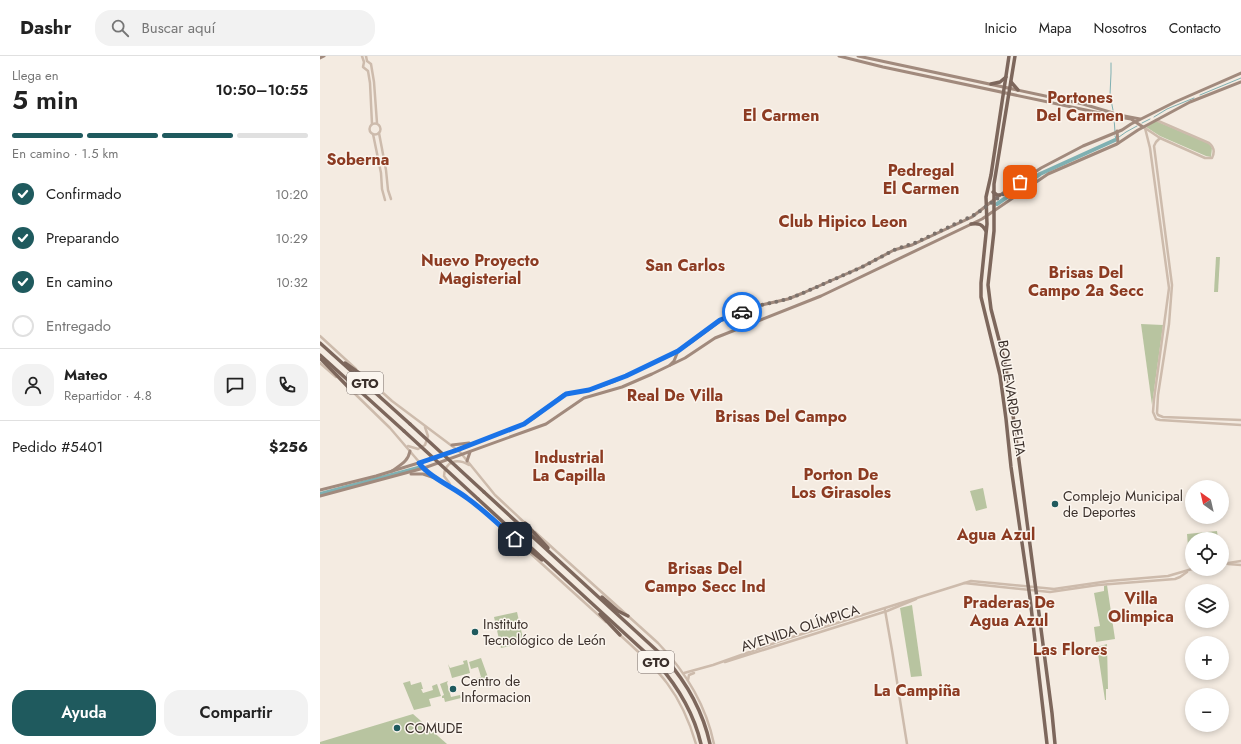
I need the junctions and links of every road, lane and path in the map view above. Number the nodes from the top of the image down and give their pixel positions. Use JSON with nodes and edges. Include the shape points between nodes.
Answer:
{"nodes":[{"id":1,"x":324,"y":56,"type":"edge"},
{"id":2,"x":362,"y":56,"type":"edge"},
{"id":3,"x":366,"y":56,"type":"edge"},
{"id":4,"x":839,"y":56,"type":"edge"},
{"id":5,"x":858,"y":56,"type":"edge"},
{"id":6,"x":1009,"y":56,"type":"edge"},
{"id":7,"x":1015,"y":56,"type":"edge"},
{"id":8,"x":320,"y":58,"type":"edge"},
{"id":9,"x":366,"y":62,"type":"junction"},
{"id":10,"x":369,"y":70,"type":"junction"},
{"id":11,"x":1241,"y":73,"type":"edge"},
{"id":12,"x":1007,"y":76,"type":"junction"},
{"id":13,"x":1011,"y":82,"type":"junction"},
{"id":14,"x":1241,"y":82,"type":"edge"},
{"id":15,"x":991,"y":84,"type":"junction"},
{"id":16,"x":1004,"y":90,"type":"junction"},
{"id":17,"x":1018,"y":90,"type":"junction"},
{"id":18,"x":1010,"y":91,"type":"junction"},
{"id":19,"x":1194,"y":94,"type":"junction"},
{"id":20,"x":1197,"y":99,"type":"junction"},
{"id":21,"x":1001,"y":110,"type":"junction"},
{"id":22,"x":1006,"y":111,"type":"junction"},
{"id":23,"x":1153,"y":113,"type":"junction"},
{"id":24,"x":1160,"y":118,"type":"junction"},
{"id":25,"x":1140,"y":119,"type":"junction"},
{"id":26,"x":1156,"y":120,"type":"junction"},
{"id":27,"x":1135,"y":122,"type":"junction"},
{"id":28,"x":1162,"y":122,"type":"junction"},
{"id":29,"x":377,"y":123,"type":"junction"},
{"id":30,"x":372,"y":124,"type":"junction"},
{"id":31,"x":1144,"y":127,"type":"junction"},
{"id":32,"x":1117,"y":131,"type":"junction"},
{"id":33,"x":379,"y":133,"type":"junction"},
{"id":34,"x":373,"y":134,"type":"junction"},
{"id":35,"x":1160,"y":138,"type":"junction"},
{"id":36,"x":996,"y":142,"type":"junction"},
{"id":37,"x":1001,"y":143,"type":"junction"},
{"id":38,"x":1118,"y":143,"type":"junction"},
{"id":39,"x":1152,"y":163,"type":"junction"},
{"id":40,"x":1156,"y":164,"type":"junction"},
{"id":41,"x":386,"y":172,"type":"junction"},
{"id":42,"x":381,"y":173,"type":"junction"},
{"id":43,"x":993,"y":192,"type":"junction"},
{"id":44,"x":1000,"y":195,"type":"junction"},
{"id":45,"x":391,"y":199,"type":"dead end"},
{"id":46,"x":385,"y":200,"type":"dead end"},
{"id":47,"x":993,"y":200,"type":"junction"},
{"id":48,"x":986,"y":206,"type":"junction"},
{"id":49,"x":994,"y":211,"type":"junction"},
{"id":50,"x":987,"y":216,"type":"junction"},
{"id":51,"x":971,"y":224,"type":"junction"},
{"id":52,"x":987,"y":232,"type":"junction"},
{"id":53,"x":1165,"y":323,"type":"junction"},
{"id":54,"x":1169,"y":324,"type":"junction"},
{"id":55,"x":320,"y":336,"type":"edge"},
{"id":56,"x":998,"y":336,"type":"junction"},
{"id":57,"x":991,"y":337,"type":"junction"},
{"id":58,"x":320,"y":342,"type":"edge"},
{"id":59,"x":1001,"y":348,"type":"junction"},
{"id":60,"x":994,"y":349,"type":"junction"},
{"id":61,"x":678,"y":351,"type":"junction"},
{"id":62,"x":331,"y":352,"type":"junction"},
{"id":63,"x":672,"y":354,"type":"junction"},
{"id":64,"x":320,"y":356,"type":"edge"},
{"id":65,"x":676,"y":356,"type":"junction"},
{"id":66,"x":320,"y":362,"type":"edge"},
{"id":67,"x":679,"y":362,"type":"junction"},
{"id":68,"x":667,"y":367,"type":"junction"},
{"id":69,"x":362,"y":375,"type":"junction"},
{"id":70,"x":589,"y":390,"type":"junction"},
{"id":71,"x":353,"y":392,"type":"junction"},
{"id":72,"x":591,"y":396,"type":"junction"},
{"id":73,"x":1241,"y":420,"type":"edge"},
{"id":74,"x":1241,"y":425,"type":"edge"},
{"id":75,"x":424,"y":426,"type":"junction"},
{"id":76,"x":477,"y":441,"type":"junction"},
{"id":77,"x":406,"y":445,"type":"junction"},
{"id":78,"x":452,"y":445,"type":"junction"},
{"id":79,"x":457,"y":450,"type":"junction"},
{"id":80,"x":472,"y":450,"type":"junction"},
{"id":81,"x":410,"y":451,"type":"junction"},
{"id":82,"x":462,"y":454,"type":"junction"},
{"id":83,"x":467,"y":461,"type":"junction"},
{"id":84,"x":419,"y":463,"type":"junction"},
{"id":85,"x":470,"y":466,"type":"junction"},
{"id":86,"x":424,"y":468,"type":"junction"},
{"id":87,"x":389,"y":472,"type":"junction"},
{"id":88,"x":405,"y":474,"type":"junction"},
{"id":89,"x":438,"y":478,"type":"junction"},
{"id":90,"x":320,"y":490,"type":"edge"},
{"id":91,"x":458,"y":491,"type":"junction"},
{"id":92,"x":320,"y":496,"type":"edge"},
{"id":93,"x":525,"y":523,"type":"junction"},
{"id":94,"x":505,"y":530,"type":"junction"},
{"id":95,"x":523,"y":547,"type":"junction"},
{"id":96,"x":518,"y":555,"type":"dead end"},
{"id":97,"x":557,"y":558,"type":"junction"},
{"id":98,"x":1241,"y":561,"type":"edge"},
{"id":99,"x":1229,"y":564,"type":"edge"},
{"id":100,"x":1229,"y":564,"type":"edge"},
{"id":101,"x":1241,"y":565,"type":"edge"},
{"id":102,"x":554,"y":568,"type":"junction"},
{"id":103,"x":1185,"y":574,"type":"edge"},
{"id":104,"x":983,"y":578,"type":"dead end"},
{"id":105,"x":984,"y":582,"type":"junction"},
{"id":106,"x":964,"y":583,"type":"junction"},
{"id":107,"x":1028,"y":588,"type":"junction"},
{"id":108,"x":591,"y":590,"type":"junction"},
{"id":109,"x":1036,"y":590,"type":"junction"},
{"id":110,"x":586,"y":598,"type":"junction"},
{"id":111,"x":884,"y":610,"type":"junction"},
{"id":112,"x":628,"y":616,"type":"junction"},
{"id":113,"x":620,"y":635,"type":"junction"},
{"id":114,"x":1034,"y":636,"type":"junction"},
{"id":115,"x":1041,"y":639,"type":"junction"},
{"id":116,"x":684,"y":673,"type":"junction"},
{"id":117,"x":688,"y":680,"type":"junction"},
{"id":118,"x":696,"y":744,"type":"edge"},
{"id":119,"x":701,"y":744,"type":"edge"},
{"id":120,"x":710,"y":744,"type":"edge"},
{"id":121,"x":714,"y":744,"type":"edge"},
{"id":122,"x":907,"y":744,"type":"edge"},
{"id":123,"x":1047,"y":744,"type":"edge"},
{"id":124,"x":1055,"y":744,"type":"edge"}],
"edges":[{"from":1,"to":8,"type":"main road"},
{"from":2,"to":9,"type":"street"},
{"from":3,"to":9,"type":"street"},
{"from":4,"to":16,"type":"main road"},
{"from":5,"to":15,"type":"main road"},
{"from":6,"to":12,"type":"main road","name":"BOULEVARD DELTA"},
{"from":7,"to":13,"type":"main road","name":"BOULEVARD DELTA"},
{"from":9,"to":10,"type":"street","via":[[364,67]]},
{"from":9,"to":10,"type":"street","via":[[371,64]]},
{"from":10,"to":29,"type":"street","via":[[375,87]]},
{"from":10,"to":30,"type":"street"},
{"from":11,"to":19,"type":"main road"},
{"from":12,"to":15,"type":"main road","via":[[1000,82]]},
{"from":12,"to":16,"type":"main road","name":"BOULEVARD DELTA"},
{"from":13,"to":17,"type":"main road"},
{"from":13,"to":18,"type":"main road","name":"BOULEVARD DELTA"},
{"from":14,"to":20,"type":"main road"},
{"from":15,"to":16,"type":"main road"},
{"from":16,"to":18,"type":"main road"},
{"from":16,"to":21,"type":"main road","name":"BOULEVARD DELTA"},
{"from":17,"to":18,"type":"main road"},
{"from":17,"to":25,"type":"main road"},
{"from":18,"to":22,"type":"main road","name":"BOULEVARD DELTA"},
{"from":18,"to":27,"type":"main road"},
{"from":19,"to":20,"type":"main road"},
{"from":19,"to":23,"type":"main road"},
{"from":20,"to":24,"type":"main road"},
{"from":21,"to":22,"type":"main road"},
{"from":21,"to":36,"type":"main road","name":"BOULEVARD DELTA"},
{"from":22,"to":37,"type":"main road","name":"BOULEVARD DELTA"},
{"from":23,"to":25,"type":"main road"},
{"from":23,"to":26,"type":"main road","via":[[1152,117]]},
{"from":24,"to":26,"type":"main road"},
{"from":24,"to":28,"type":"main road"},
{"from":25,"to":27,"type":"main road"},
{"from":26,"to":28,"type":"street"},
{"from":26,"to":31,"type":"main road"},
{"from":27,"to":31,"type":"main road"},
{"from":27,"to":32,"type":"main road"},
{"from":28,"to":35,"type":"street","via":[[1209,142],[1213,147],[1212,158],[1205,158]]},
{"from":29,"to":30,"type":"street"},
{"from":29,"to":33,"type":"street","via":[[380,127]]},
{"from":30,"to":34,"type":"street","via":[[369,130]]},
{"from":31,"to":35,"type":"street"},
{"from":31,"to":38,"type":"main road"},
{"from":31,"to":39,"type":"street","via":[[1149,139]]},
{"from":32,"to":38,"type":"main road"},
{"from":32,"to":44,"type":"main road","via":[[1040,168]]},
{"from":33,"to":34,"type":"street"},
{"from":33,"to":41,"type":"street"},
{"from":34,"to":42,"type":"street"},
{"from":35,"to":40,"type":"street","via":[[1153,149]]},
{"from":36,"to":37,"type":"main road"},
{"from":36,"to":48,"type":"main road","name":"BOULEVARD DELTA"},
{"from":37,"to":43,"type":"main road","name":"BOULEVARD DELTA"},
{"from":38,"to":49,"type":"main road","via":[[1048,174]]},
{"from":39,"to":40,"type":"street"},
{"from":39,"to":53,"type":"street","via":[[1168,278]]},
{"from":40,"to":54,"type":"street","via":[[1172,283]]},
{"from":41,"to":42,"type":"street"},
{"from":41,"to":45,"type":"street"},
{"from":42,"to":46,"type":"street"},
{"from":43,"to":44,"type":"main road"},
{"from":43,"to":47,"type":"main road","name":"BOULEVARD DELTA"},
{"from":44,"to":47,"type":"main road"},
{"from":47,"to":48,"type":"main road"},
{"from":47,"to":49,"type":"main road","name":"BOULEVARD DELTA"},
{"from":48,"to":50,"type":"main road","name":"BOULEVARD DELTA"},
{"from":48,"to":61,"type":"main road","via":[[972,216],[894,250],[818,288],[723,319]]},
{"from":49,"to":50,"type":"main road"},
{"from":49,"to":56,"type":"main road","name":"BOULEVARD DELTA","via":[[988,284]]},
{"from":50,"to":51,"type":"main road"},
{"from":50,"to":52,"type":"main road","name":"BOULEVARD DELTA"},
{"from":51,"to":52,"type":"main road","via":[[981,224]]},
{"from":51,"to":67,"type":"main road","via":[[820,296],[714,338]]},
{"from":52,"to":57,"type":"main road","name":"BOULEVARD DELTA","via":[[981,288]]},
{"from":53,"to":54,"type":"street"},
{"from":53,"to":74,"type":"street","via":[[1154,399],[1154,418]]},
{"from":54,"to":73,"type":"street","via":[[1158,395],[1158,415]]},
{"from":55,"to":69,"type":"street"},
{"from":56,"to":57,"type":"main road","via":[[995,341]]},
{"from":56,"to":59,"type":"main road","name":"BOULEVARD DELTA"},
{"from":57,"to":60,"type":"main road","name":"BOULEVARD DELTA"},
{"from":58,"to":62,"type":"main road","number":"GTO"},
{"from":59,"to":60,"type":"main road","via":[[998,346]]},
{"from":59,"to":109,"type":"main road","name":"BOULEVARD DELTA","via":[[1010,392]]},
{"from":60,"to":107,"type":"main road","name":"BOULEVARD DELTA","via":[[1000,375]]},
{"from":61,"to":63,"type":"main road"},
{"from":61,"to":65,"type":"main road"},
{"from":62,"to":69,"type":"main road"},
{"from":62,"to":97,"type":"main road","number":"GTO","bridge":true},
{"from":63,"to":65,"type":"main road"},
{"from":63,"to":70,"type":"main road"},
{"from":64,"to":71,"type":"main road"},
{"from":64,"to":102,"type":"main road","number":"GTO","bridge":true},
{"from":65,"to":67,"type":"main road"},
{"from":65,"to":68,"type":"main road"},
{"from":66,"to":71,"type":"street"},
{"from":67,"to":68,"type":"main road"},
{"from":68,"to":72,"type":"main road","via":[[628,385]]},
{"from":69,"to":75,"type":"street"},
{"from":70,"to":72,"type":"main road"},
{"from":70,"to":76,"type":"main road","via":[[563,395],[528,422]]},
{"from":71,"to":77,"type":"street"},
{"from":72,"to":80,"type":"main road","via":[[546,424]]},
{"from":75,"to":77,"type":"street","via":[[428,438],[424,446],[415,449]]},
{"from":75,"to":78,"type":"street"},
{"from":76,"to":78,"type":"main road"},
{"from":76,"to":79,"type":"main road"},
{"from":77,"to":81,"type":"street"},
{"from":78,"to":79,"type":"street"},
{"from":79,"to":82,"type":"street"},
{"from":79,"to":84,"type":"main road"},
{"from":80,"to":82,"type":"main road"},
{"from":80,"to":83,"type":"main road"},
{"from":81,"to":84,"type":"street"},
{"from":81,"to":87,"type":"main road","via":[[405,462]]},
{"from":82,"to":83,"type":"street"},
{"from":82,"to":86,"type":"main road"},
{"from":83,"to":85,"type":"street"},
{"from":84,"to":86,"type":"street"},
{"from":84,"to":87,"type":"main road"},
{"from":85,"to":91,"type":"street","via":[[458,461],[452,462],[445,469],[444,476]]},
{"from":85,"to":93,"type":"street","via":[[495,495]]},
{"from":86,"to":88,"type":"main road"},
{"from":86,"to":89,"type":"street"},
{"from":87,"to":90,"type":"main road"},
{"from":88,"to":89,"type":"main road","via":[[423,474]]},
{"from":88,"to":92,"type":"main road"},
{"from":89,"to":91,"type":"street"},
{"from":91,"to":94,"type":"street"},
{"from":93,"to":97,"type":"main road"},
{"from":93,"to":112,"type":"street"},
{"from":94,"to":95,"type":"street"},
{"from":94,"to":102,"type":"main road"},
{"from":95,"to":96,"type":"street"},
{"from":95,"to":113,"type":"street"},
{"from":97,"to":108,"type":"main road","number":"GTO"},
{"from":98,"to":99,"type":"street"},
{"from":100,"to":101,"type":"street"},
{"from":102,"to":110,"type":"main road","number":"GTO"},
{"from":103,"to":109,"type":"street","name":"AVENIDA OLÍMPICA","via":[[1175,579],[1056,591]]},
{"from":104,"to":105,"type":"street"},
{"from":105,"to":106,"type":"street","name":"AVENIDA OLÍMPICA"},
{"from":105,"to":107,"type":"street","name":"AVENIDA OLÍMPICA"},
{"from":106,"to":107,"type":"street","name":"AVENIDA OLÍMPICA"},
{"from":106,"to":111,"type":"street","name":"AVENIDA OLÍMPICA"},
{"from":107,"to":109,"type":"street","name":"AVENIDA OLÍMPICA"},
{"from":107,"to":114,"type":"main road","name":"BOULEVARD DELTA"},
{"from":108,"to":112,"type":"main road"},
{"from":108,"to":120,"type":"main road","number":"GTO","via":[[654,647],[679,675],[697,706]]},
{"from":109,"to":115,"type":"main road","name":"BOULEVARD DELTA"},
{"from":110,"to":113,"type":"main road"},
{"from":110,"to":119,"type":"main road","number":"GTO","via":[[647,652],[664,671],[687,706]]},
{"from":111,"to":116,"type":"street","name":"AVENIDA OLÍMPICA"},
{"from":111,"to":117,"type":"street","name":"AVENIDA OLÍMPICA","via":[[690,674]]},
{"from":111,"to":122,"type":"street"},
{"from":112,"to":116,"type":"street","via":[[661,646]]},
{"from":113,"to":118,"type":"street","via":[[647,659],[669,685],[683,708]]},
{"from":114,"to":115,"type":"main road","via":[[1038,635]]},
{"from":114,"to":123,"type":"main road","name":"BOULEVARD DELTA"},
{"from":115,"to":124,"type":"main road","name":"BOULEVARD DELTA"},
{"from":116,"to":117,"type":"street"},
{"from":117,"to":121,"type":"street","via":[[702,706]]}]}
